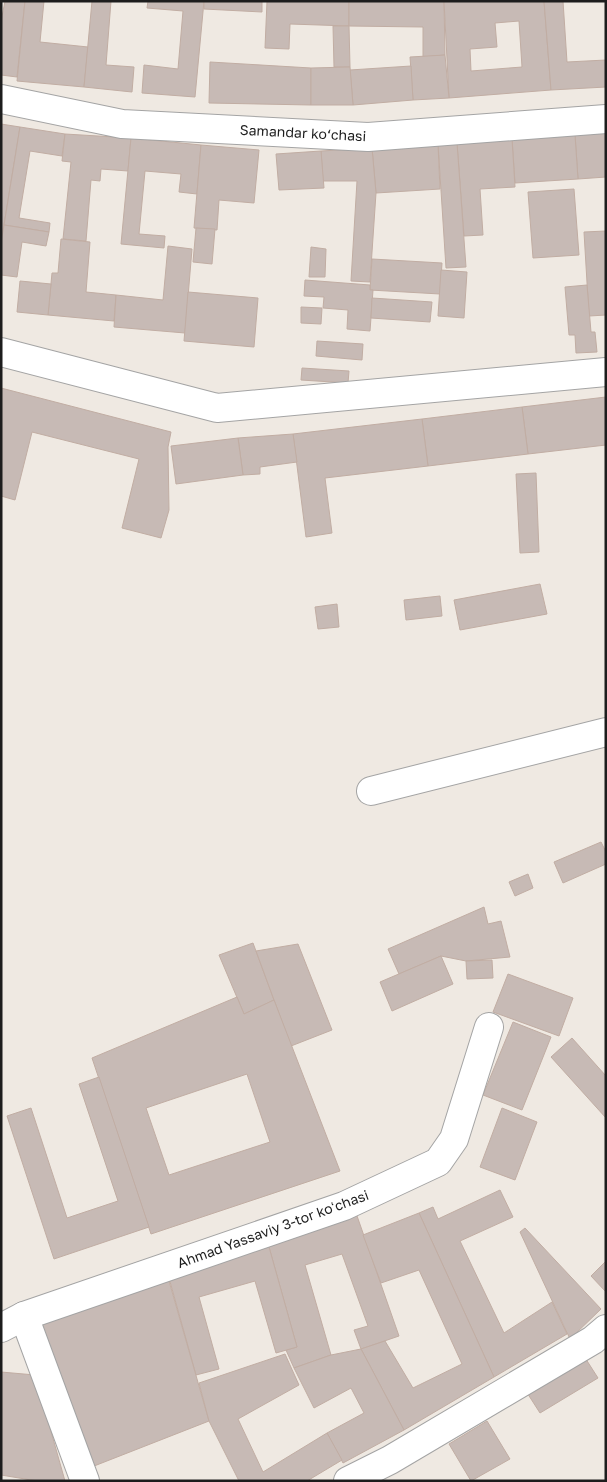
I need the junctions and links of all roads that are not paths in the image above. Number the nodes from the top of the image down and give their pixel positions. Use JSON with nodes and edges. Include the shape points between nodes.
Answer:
{"nodes":[{"id":1,"x":1,"y":99,"type":"edge"},
{"id":2,"x":606,"y":119,"type":"edge"},
{"id":3,"x":1,"y":352,"type":"edge"},
{"id":4,"x":606,"y":372,"type":"edge"},
{"id":5,"x":606,"y":732,"type":"edge"},
{"id":6,"x":372,"y":791,"type":"dead end"},
{"id":7,"x":489,"y":1027,"type":"dead end"},
{"id":8,"x":12,"y":1322,"type":"edge"},
{"id":9,"x":606,"y":1329,"type":"edge"},
{"id":10,"x":85,"y":1481,"type":"edge"},
{"id":11,"x":348,"y":1481,"type":"edge"}],
"edges":[{"from":1,"to":2,"type":"street","name":"Samandar ko‘chasi","via":[[122,124],[368,137]]},
{"from":3,"to":4,"type":"street","via":[[217,408]]},
{"from":5,"to":6,"type":"street"},
{"from":7,"to":8,"type":"street","name":"Ahmad Yassaviy 3-tor koʻchasi","via":[[454,1139],[438,1162],[344,1206]]},
{"from":8,"to":10,"type":"street","name":"Ahmad Yassaviy 3-tor koʻchasi"},
{"from":9,"to":11,"type":"street","via":[[593,1340],[390,1460]]}]}
